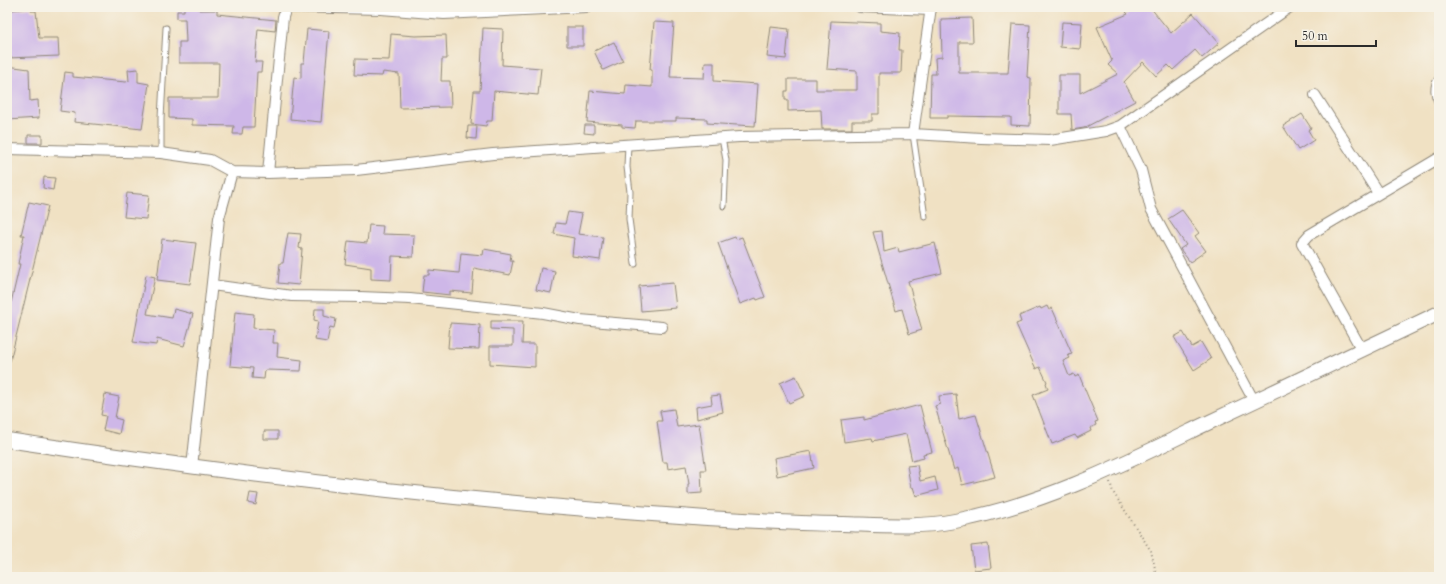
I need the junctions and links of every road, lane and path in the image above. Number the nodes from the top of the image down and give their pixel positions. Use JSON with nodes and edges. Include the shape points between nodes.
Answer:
{"nodes":[{"id":1,"x":287,"y":7,"type":"edge"},
{"id":2,"x":586,"y":7,"type":"edge"},
{"id":3,"x":860,"y":7,"type":"edge"},
{"id":4,"x":1290,"y":7,"type":"edge"},
{"id":5,"x":382,"y":8,"type":"edge"},
{"id":6,"x":931,"y":9,"type":"edge"},
{"id":7,"x":166,"y":28,"type":"dead end"},
{"id":8,"x":1439,"y":81,"type":"edge"},
{"id":9,"x":1315,"y":95,"type":"dead end"},
{"id":10,"x":1439,"y":100,"type":"edge"},
{"id":11,"x":1120,"y":126,"type":"junction"},
{"id":12,"x":913,"y":134,"type":"junction"},
{"id":13,"x":722,"y":138,"type":"junction"},
{"id":14,"x":628,"y":144,"type":"junction"},
{"id":15,"x":7,"y":149,"type":"edge"},
{"id":16,"x":161,"y":153,"type":"junction"},
{"id":17,"x":1439,"y":158,"type":"edge"},
{"id":18,"x":232,"y":172,"type":"junction"},
{"id":19,"x":268,"y":173,"type":"junction"},
{"id":20,"x":1378,"y":194,"type":"junction"},
{"id":21,"x":724,"y":206,"type":"dead end"},
{"id":22,"x":925,"y":217,"type":"dead end"},
{"id":23,"x":635,"y":264,"type":"dead end"},
{"id":24,"x":212,"y":285,"type":"junction"},
{"id":25,"x":1439,"y":313,"type":"edge"},
{"id":26,"x":662,"y":327,"type":"dead end"},
{"id":27,"x":1362,"y":350,"type":"junction"},
{"id":28,"x":1254,"y":401,"type":"junction"},
{"id":29,"x":7,"y":440,"type":"edge"},
{"id":30,"x":192,"y":467,"type":"junction"},
{"id":31,"x":1107,"y":471,"type":"junction"},
{"id":32,"x":1157,"y":577,"type":"edge"}],
"edges":[{"from":1,"to":5,"type":"street"},
{"from":1,"to":19,"type":"street","via":[[283,17]]},
{"from":2,"to":5,"type":"street","via":[[444,14]]},
{"from":3,"to":6,"type":"street"},
{"from":4,"to":11,"type":"street"},
{"from":6,"to":12,"type":"street"},
{"from":7,"to":16,"type":"lane","via":[[160,118]]},
{"from":8,"to":10,"type":"street","via":[[1436,96]]},
{"from":9,"to":20,"type":"street"},
{"from":11,"to":12,"type":"street","via":[[1106,131],[1050,140]]},
{"from":11,"to":28,"type":"street","via":[[1142,170],[1151,209]]},
{"from":12,"to":13,"type":"street"},
{"from":12,"to":22,"type":"lane"},
{"from":13,"to":14,"type":"street"},
{"from":13,"to":21,"type":"lane","via":[[726,160]]},
{"from":14,"to":19,"type":"street","via":[[493,154],[356,170]]},
{"from":14,"to":23,"type":"lane","via":[[629,219]]},
{"from":15,"to":16,"type":"street"},
{"from":16,"to":18,"type":"street","via":[[210,160]]},
{"from":17,"to":20,"type":"street"},
{"from":18,"to":19,"type":"street"},
{"from":18,"to":24,"type":"street","via":[[219,218]]},
{"from":20,"to":27,"type":"street","via":[[1309,235],[1302,243]]},
{"from":24,"to":26,"type":"street","via":[[292,296],[410,299],[543,313],[580,320]]},
{"from":24,"to":30,"type":"street"},
{"from":25,"to":27,"type":"main road"},
{"from":27,"to":28,"type":"main road"},
{"from":28,"to":31,"type":"main road"},
{"from":29,"to":30,"type":"main road"},
{"from":30,"to":31,"type":"main road","via":[[353,487],[602,511],[770,522],[904,526],[952,522],[997,512],[1049,495]]},
{"from":31,"to":32,"type":"path","via":[[1113,492],[1151,552]]}]}
